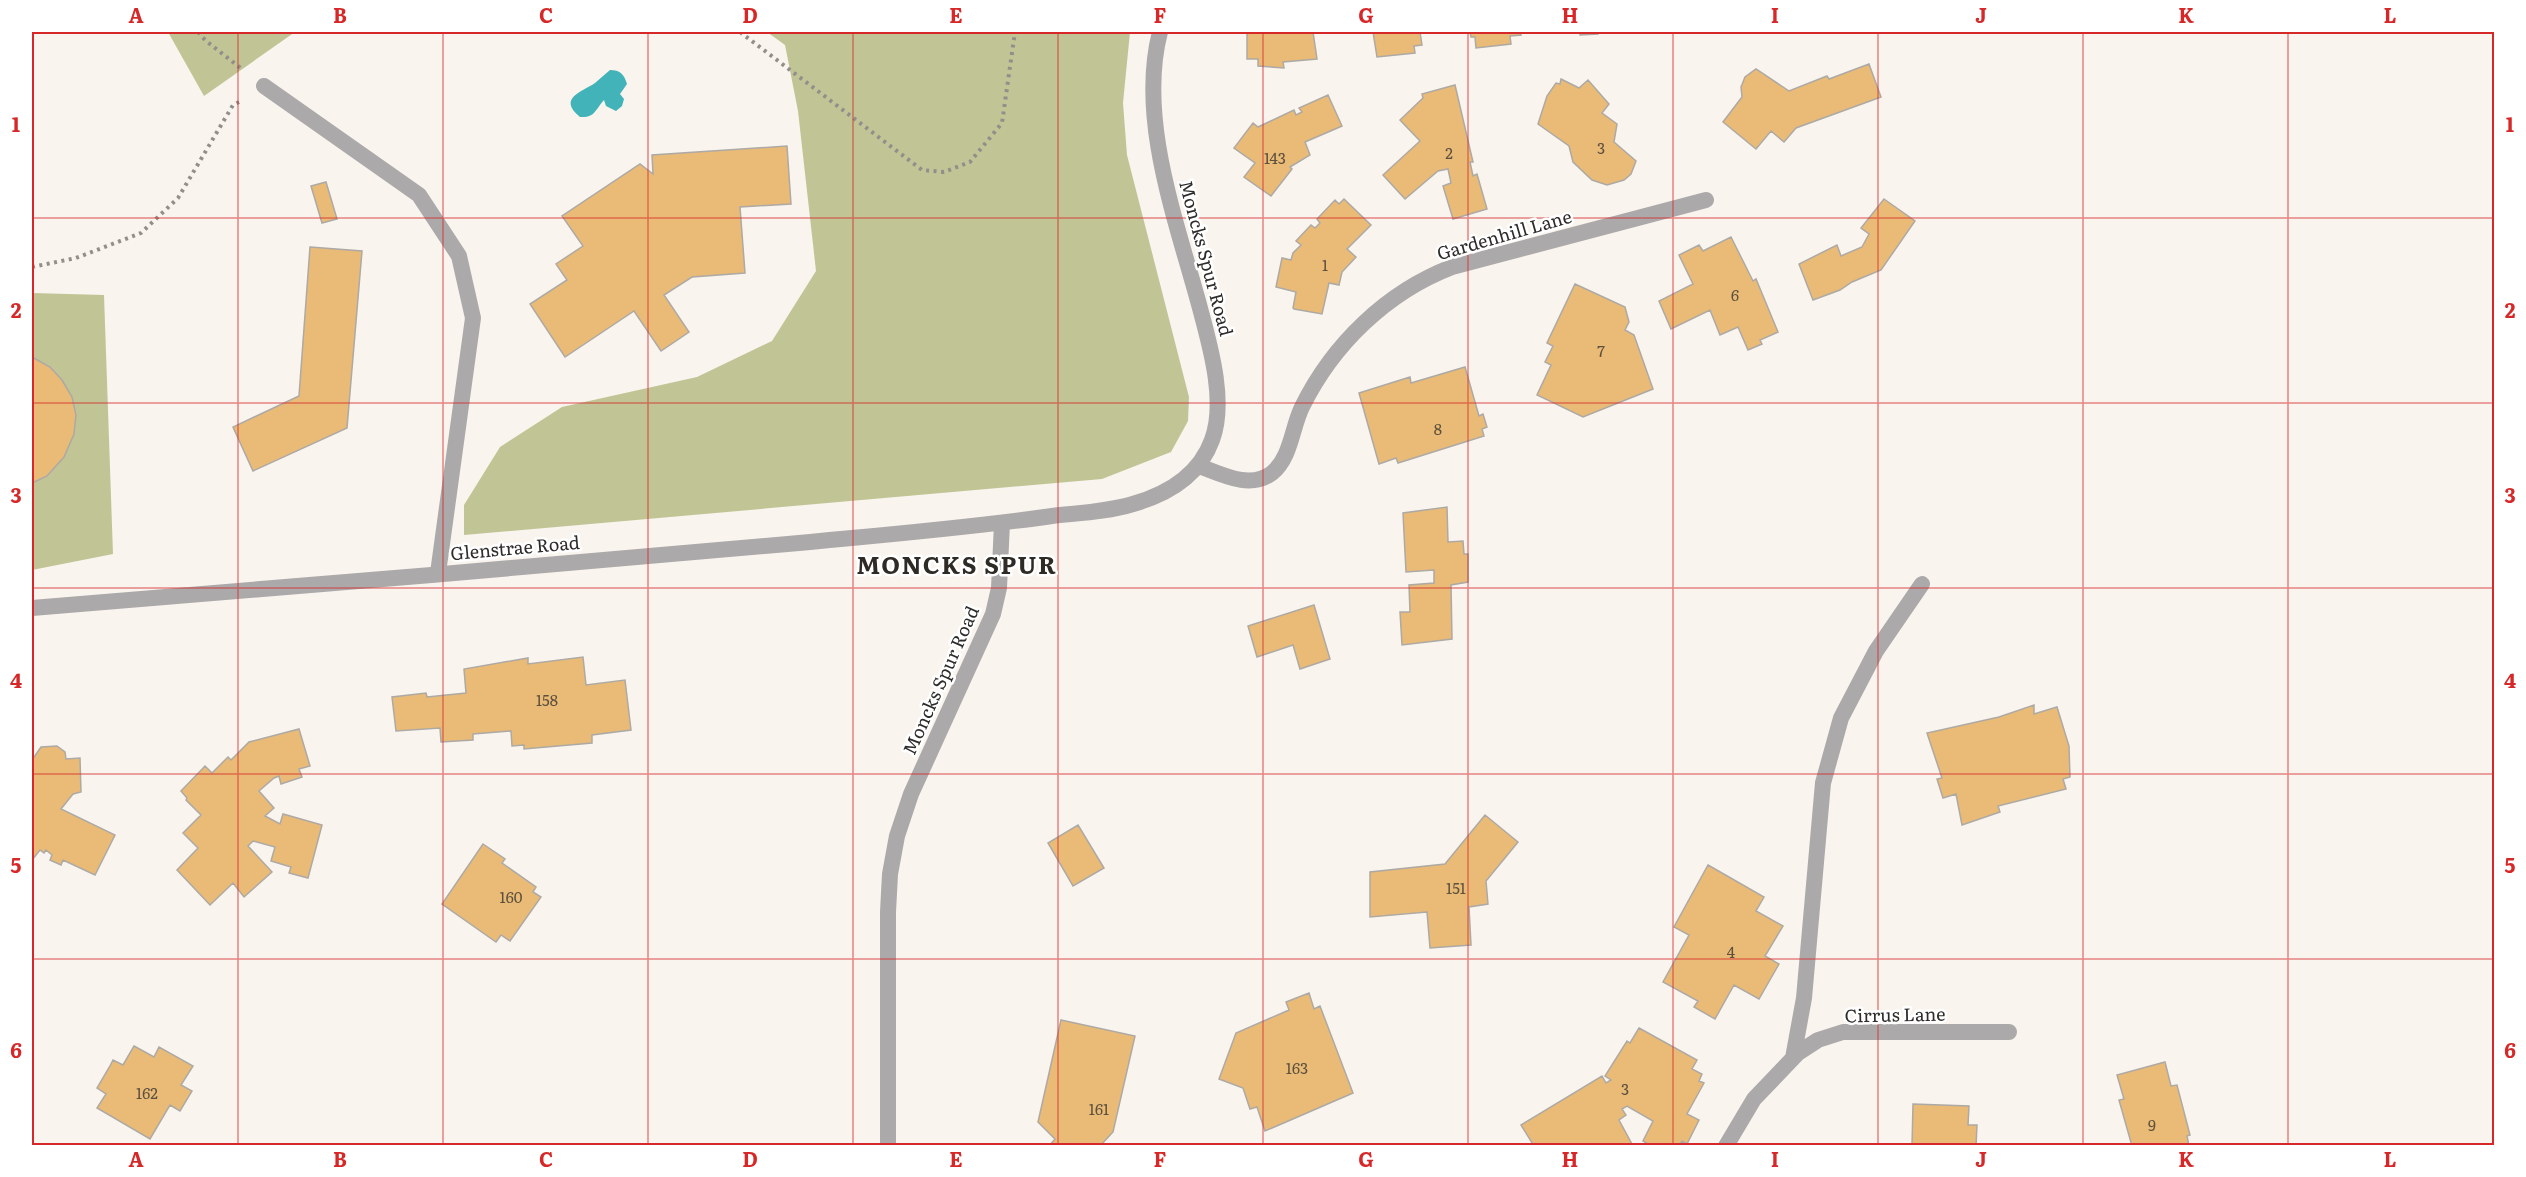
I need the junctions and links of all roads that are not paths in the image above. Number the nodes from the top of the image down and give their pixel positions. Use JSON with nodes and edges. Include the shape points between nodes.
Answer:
{"nodes":[{"id":1,"x":1160,"y":32,"type":"edge"},
{"id":2,"x":264,"y":86,"type":"road end"},
{"id":3,"x":1706,"y":200,"type":"dead end"},
{"id":4,"x":1199,"y":466,"type":"junction"},
{"id":5,"x":1002,"y":524,"type":"junction"},
{"id":6,"x":438,"y":573,"type":"junction"},
{"id":7,"x":1922,"y":584,"type":"dead end"},
{"id":8,"x":32,"y":608,"type":"edge"},
{"id":9,"x":2009,"y":1032,"type":"dead end"},
{"id":10,"x":1793,"y":1058,"type":"junction"},
{"id":11,"x":888,"y":1146,"type":"edge"},
{"id":12,"x":1726,"y":1146,"type":"edge"}],
"edges":[{"from":1,"to":4,"type":"street","name":"Moncks Spur Road","via":[[1153,67],[1155,127],[1212,353],[1216,386],[1214,436]]},
{"from":2,"to":6,"type":"street","via":[[419,195],[459,256],[473,318]]},
{"from":3,"to":4,"type":"street","name":"Gardenhill Lane","via":[[1430,276],[1408,288],[1342,344],[1320,374],[1282,461],[1272,473],[1239,481]]},
{"from":4,"to":5,"type":"street","name":"Moncks Spur Road","via":[[1165,493],[1129,506]]},
{"from":5,"to":6,"type":"street","name":"Glenstrae Road"},
{"from":5,"to":11,"type":"street","name":"Moncks Spur Road","via":[[999,588],[993,614],[911,794],[890,874]]},
{"from":6,"to":8,"type":"street","name":"Glenstrae Road"},
{"from":7,"to":10,"type":"street","via":[[1876,651],[1841,717],[1823,783],[1804,998]]},
{"from":9,"to":10,"type":"street","name":"Cirrus Lane","via":[[1843,1032],[1818,1040]]},
{"from":10,"to":12,"type":"street","name":"Cirrus Lane","via":[[1754,1098]]}]}
